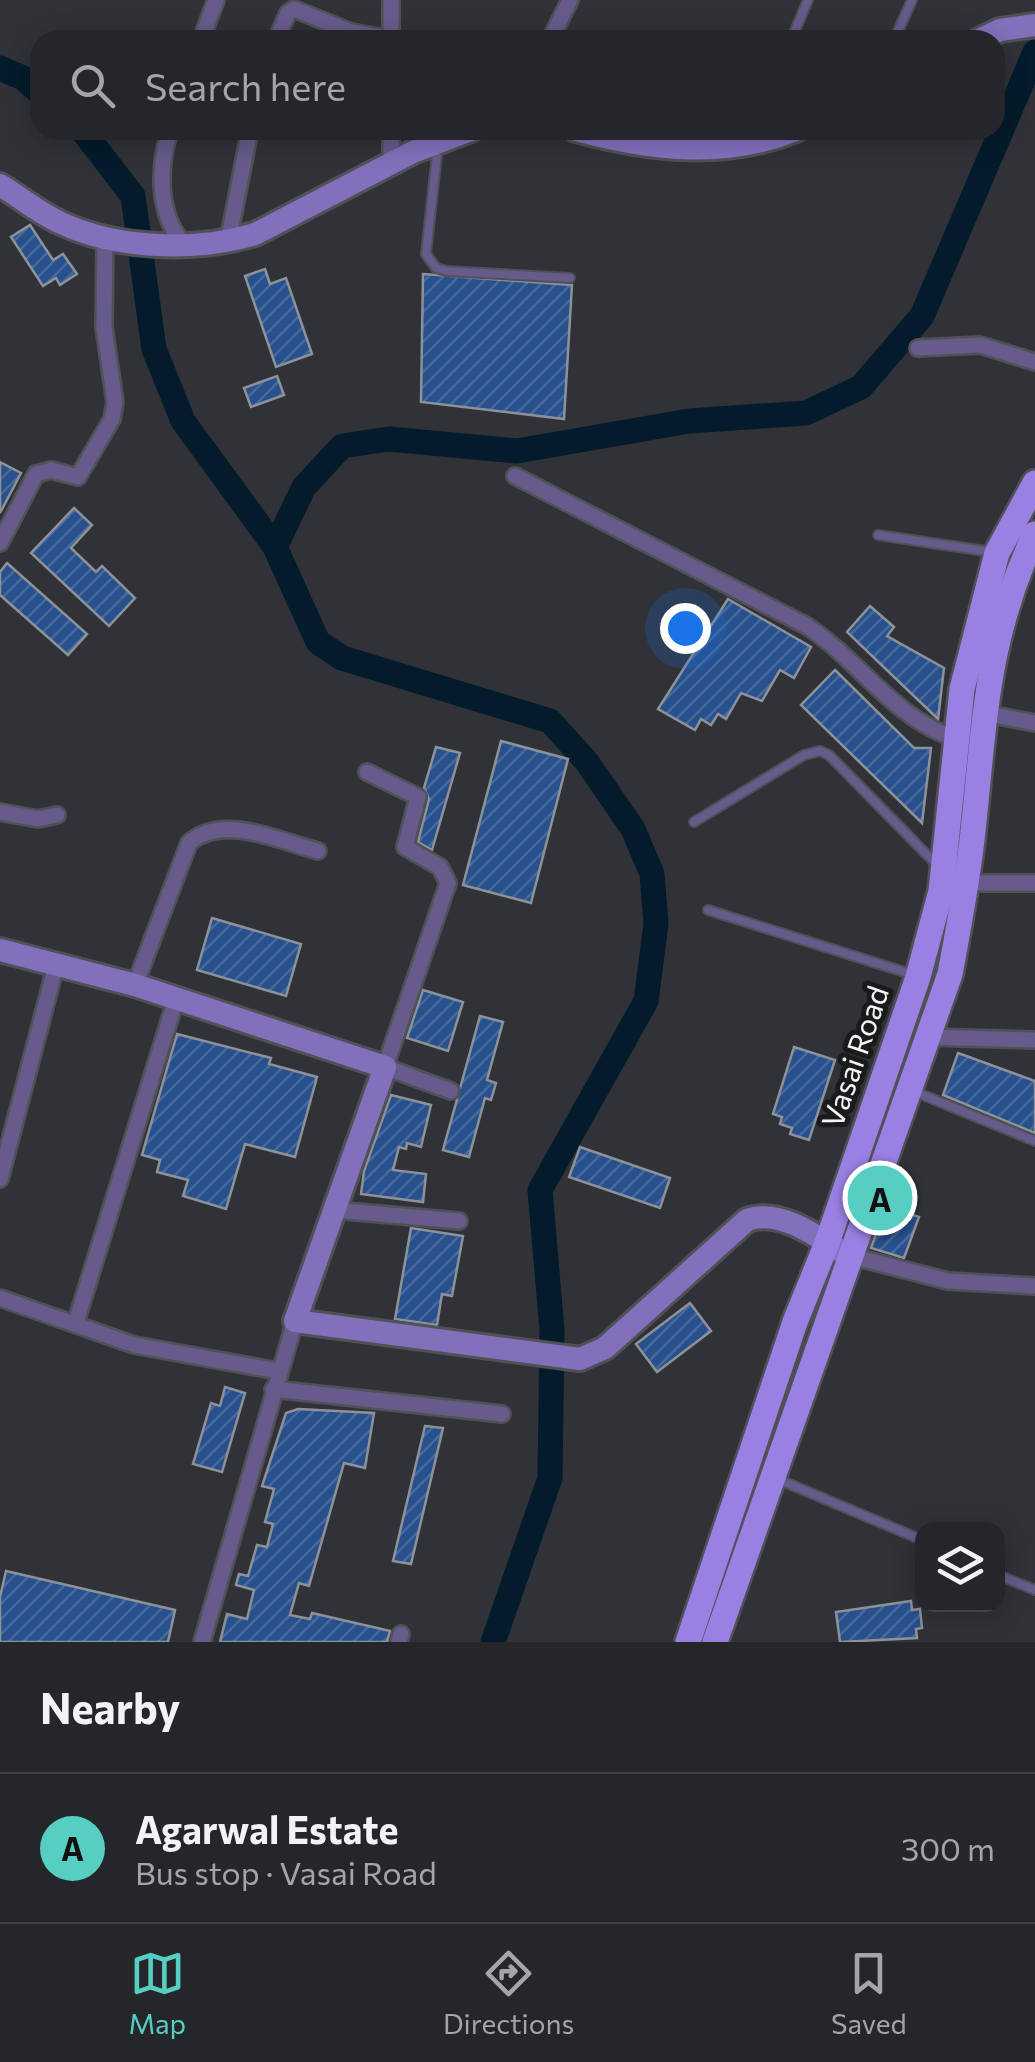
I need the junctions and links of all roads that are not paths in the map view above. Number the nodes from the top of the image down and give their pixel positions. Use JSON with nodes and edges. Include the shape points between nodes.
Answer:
{"nodes":[{"id":1,"x":216,"y":0,"type":"edge"},
{"id":2,"x":391,"y":0,"type":"edge"},
{"id":3,"x":570,"y":0,"type":"edge"},
{"id":4,"x":808,"y":0,"type":"edge"},
{"id":5,"x":912,"y":0,"type":"edge"},
{"id":6,"x":1035,"y":25,"type":"edge"},
{"id":7,"x":205,"y":30,"type":"edge"},
{"id":8,"x":280,"y":30,"type":"edge"},
{"id":9,"x":346,"y":30,"type":"edge"},
{"id":10,"x":391,"y":30,"type":"edge"},
{"id":11,"x":555,"y":30,"type":"edge"},
{"id":12,"x":795,"y":30,"type":"edge"},
{"id":13,"x":898,"y":30,"type":"edge"},
{"id":14,"x":1005,"y":32,"type":"edge"},
{"id":15,"x":169,"y":140,"type":"edge"},
{"id":16,"x":248,"y":140,"type":"edge"},
{"id":17,"x":391,"y":140,"type":"edge"},
{"id":18,"x":441,"y":140,"type":"edge"},
{"id":19,"x":622,"y":140,"type":"edge"},
{"id":20,"x":729,"y":140,"type":"edge"},
{"id":21,"x":438,"y":141,"type":"junction"},
{"id":22,"x":390,"y":164,"type":"junction"},
{"id":23,"x":0,"y":185,"type":"edge"},
{"id":24,"x":107,"y":238,"type":"junction"},
{"id":25,"x":228,"y":242,"type":"junction"},
{"id":26,"x":180,"y":244,"type":"junction"},
{"id":27,"x":570,"y":278,"type":"dead end"},
{"id":28,"x":918,"y":348,"type":"dead end"},
{"id":29,"x":1035,"y":362,"type":"edge"},
{"id":30,"x":515,"y":476,"type":"dead end"},
{"id":31,"x":1035,"y":483,"type":"edge"},
{"id":32,"x":1035,"y":534,"type":"edge"},
{"id":33,"x":878,"y":536,"type":"dead end"},
{"id":34,"x":0,"y":543,"type":"edge"},
{"id":35,"x":997,"y":553,"type":"junction"},
{"id":36,"x":983,"y":713,"type":"junction"},
{"id":37,"x":1035,"y":723,"type":"edge"},
{"id":38,"x":957,"y":739,"type":"junction"},
{"id":39,"x":367,"y":772,"type":"dead end"},
{"id":40,"x":0,"y":812,"type":"edge"},
{"id":41,"x":57,"y":815,"type":"dead end"},
{"id":42,"x":694,"y":822,"type":"dead end"},
{"id":43,"x":318,"y":850,"type":"dead end"},
{"id":44,"x":941,"y":869,"type":"junction"},
{"id":45,"x":968,"y":883,"type":"junction"},
{"id":46,"x":1035,"y":883,"type":"edge"},
{"id":47,"x":708,"y":910,"type":"dead end"},
{"id":48,"x":0,"y":950,"type":"edge"},
{"id":49,"x":56,"y":965,"type":"junction"},
{"id":50,"x":918,"y":977,"type":"junction"},
{"id":51,"x":135,"y":985,"type":"junction"},
{"id":52,"x":176,"y":999,"type":"junction"},
{"id":53,"x":927,"y":1038,"type":"junction"},
{"id":54,"x":1035,"y":1040,"type":"edge"},
{"id":55,"x":385,"y":1067,"type":"junction"},
{"id":56,"x":909,"y":1089,"type":"junction"},
{"id":57,"x":451,"y":1091,"type":"dead end"},
{"id":58,"x":1035,"y":1140,"type":"edge"},
{"id":59,"x":0,"y":1179,"type":"edge"},
{"id":60,"x":334,"y":1210,"type":"junction"},
{"id":61,"x":459,"y":1221,"type":"dead end"},
{"id":62,"x":837,"y":1249,"type":"junction"},
{"id":63,"x":1035,"y":1286,"type":"edge"},
{"id":64,"x":0,"y":1298,"type":"edge"},
{"id":65,"x":294,"y":1321,"type":"junction"},
{"id":66,"x":76,"y":1322,"type":"junction"},
{"id":67,"x":278,"y":1371,"type":"junction"},
{"id":68,"x":272,"y":1390,"type":"junction"},
{"id":69,"x":502,"y":1414,"type":"dead end"},
{"id":70,"x":770,"y":1477,"type":"junction"},
{"id":71,"x":915,"y":1537,"type":"edge"},
{"id":72,"x":1005,"y":1578,"type":"edge"},
{"id":73,"x":1035,"y":1590,"type":"edge"},
{"id":74,"x":202,"y":1642,"type":"edge"},
{"id":75,"x":688,"y":1642,"type":"edge"},
{"id":76,"x":715,"y":1642,"type":"edge"}],
"edges":[{"from":1,"to":7,"type":"street"},
{"from":2,"to":10,"type":"street"},
{"from":3,"to":11,"type":"street"},
{"from":4,"to":12,"type":"lane"},
{"from":5,"to":13,"type":"lane"},
{"from":6,"to":14,"type":"street"},
{"from":8,"to":9,"type":"street","via":[[294,10]]},
{"from":15,"to":26,"type":"street","via":[[162,198]]},
{"from":16,"to":25,"type":"street"},
{"from":17,"to":22,"type":"street"},
{"from":18,"to":21,"type":"street"},
{"from":19,"to":20,"type":"street","via":[[663,149]]},
{"from":21,"to":22,"type":"street"},
{"from":21,"to":27,"type":"lane","via":[[429,262],[446,271]]},
{"from":22,"to":25,"type":"street"},
{"from":23,"to":24,"type":"street","via":[[57,221]]},
{"from":24,"to":26,"type":"street"},
{"from":24,"to":34,"type":"street","via":[[103,308],[112,419],[78,477],[51,470],[36,474]]},
{"from":25,"to":26,"type":"street"},
{"from":28,"to":29,"type":"street","via":[[980,345]]},
{"from":30,"to":38,"type":"street","via":[[807,626],[923,728]]},
{"from":31,"to":35,"type":"main road","name":"Vasai Road"},
{"from":32,"to":36,"type":"main road","name":"Vasai Road","via":[[996,634]]},
{"from":33,"to":35,"type":"lane"},
{"from":35,"to":38,"type":"main road","name":"Vasai Road","via":[[962,689]]},
{"from":36,"to":37,"type":"street"},
{"from":36,"to":45,"type":"main road","name":"Vasai Road"},
{"from":38,"to":44,"type":"main road","name":"Vasai Road"},
{"from":39,"to":55,"type":"street","via":[[418,797],[405,848],[440,867],[448,883]]},
{"from":40,"to":41,"type":"street"},
{"from":42,"to":44,"type":"lane","via":[[804,754],[820,751]]},
{"from":43,"to":51,"type":"street","via":[[222,827],[201,832],[189,842]]},
{"from":44,"to":50,"type":"main road","name":"Vasai Road"},
{"from":45,"to":46,"type":"street"},
{"from":45,"to":53,"type":"main road","name":"Vasai Road","via":[[950,974]]},
{"from":47,"to":50,"type":"lane"},
{"from":48,"to":49,"type":"street"},
{"from":49,"to":51,"type":"street"},
{"from":49,"to":59,"type":"street"},
{"from":50,"to":62,"type":"main road","name":"Vasai Road"},
{"from":51,"to":52,"type":"street"},
{"from":52,"to":55,"type":"street"},
{"from":52,"to":66,"type":"street"},
{"from":53,"to":54,"type":"street"},
{"from":53,"to":56,"type":"main road","name":"Vasai Road"},
{"from":55,"to":57,"type":"street"},
{"from":55,"to":60,"type":"street"},
{"from":56,"to":58,"type":"lane"},
{"from":56,"to":62,"type":"main road","name":"Vasai Road"},
{"from":60,"to":61,"type":"street"},
{"from":60,"to":65,"type":"street"},
{"from":62,"to":63,"type":"street","via":[[948,1281]]},
{"from":62,"to":65,"type":"street","via":[[776,1218],[747,1220],[605,1348],[580,1359]]},
{"from":62,"to":70,"type":"main road","name":"Vasai Road"},
{"from":62,"to":75,"type":"main road","name":"Vasai Road","via":[[795,1322]]},
{"from":64,"to":66,"type":"street"},
{"from":65,"to":67,"type":"street"},
{"from":66,"to":67,"type":"street","via":[[134,1345]]},
{"from":67,"to":68,"type":"street"},
{"from":68,"to":69,"type":"street"},
{"from":68,"to":74,"type":"street"},
{"from":70,"to":71,"type":"lane"},
{"from":70,"to":76,"type":"main road","name":"Vasai Road"},
{"from":72,"to":73,"type":"lane"}]}
